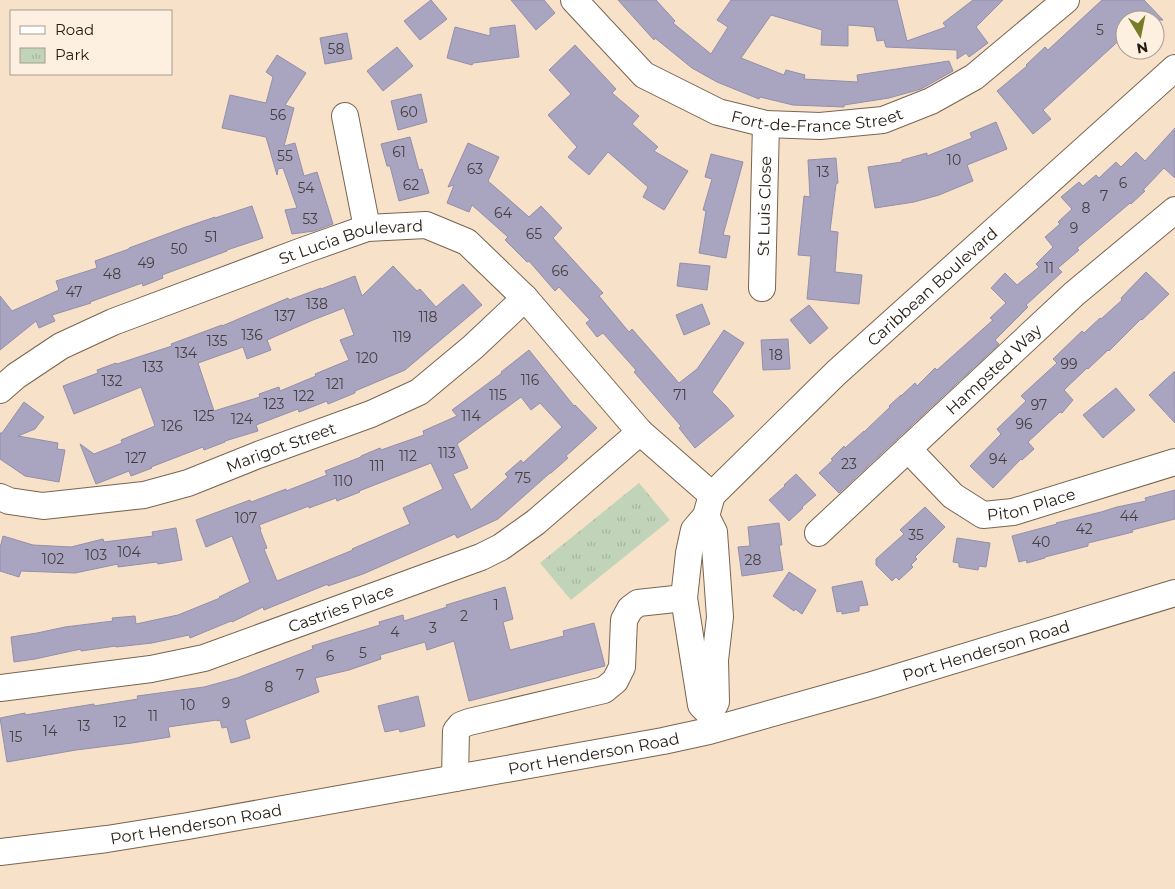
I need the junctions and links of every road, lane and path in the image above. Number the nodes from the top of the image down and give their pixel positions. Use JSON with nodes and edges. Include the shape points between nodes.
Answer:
{"nodes":[{"id":1,"x":574,"y":0,"type":"edge"},
{"id":2,"x":1066,"y":0,"type":"edge"},
{"id":3,"x":1175,"y":68,"type":"edge"},
{"id":4,"x":345,"y":116,"type":"dead end"},
{"id":5,"x":766,"y":124,"type":"junction"},
{"id":6,"x":1175,"y":210,"type":"edge"},
{"id":7,"x":367,"y":228,"type":"junction"},
{"id":8,"x":762,"y":288,"type":"dead end"},
{"id":9,"x":526,"y":298,"type":"junction"},
{"id":10,"x":0,"y":390,"type":"edge"},
{"id":11,"x":640,"y":432,"type":"junction"},
{"id":12,"x":908,"y":448,"type":"junction"},
{"id":13,"x":1175,"y":462,"type":"edge"},
{"id":14,"x":0,"y":497,"type":"edge"},
{"id":15,"x":709,"y":505,"type":"junction"},
{"id":16,"x":818,"y":533,"type":"dead end"},
{"id":17,"x":1175,"y":593,"type":"edge"},
{"id":18,"x":684,"y":598,"type":"junction"},
{"id":19,"x":0,"y":688,"type":"edge"},
{"id":20,"x":710,"y":722,"type":"junction"},
{"id":21,"x":455,"y":778,"type":"junction"},
{"id":22,"x":0,"y":852,"type":"edge"}],
"edges":[{"from":1,"to":5,"type":"street","name":"Fort-de-France Street","via":[[644,75],[718,112]]},
{"from":2,"to":5,"type":"street","name":"Fort-de-France Street","via":[[974,76],[931,100],[883,120],[820,126]]},
{"from":3,"to":15,"type":"street","name":"Caribbean Boulevard","via":[[836,373]]},
{"from":4,"to":7,"type":"street"},
{"from":5,"to":8,"type":"street","name":"St Luis Close"},
{"from":6,"to":12,"type":"street","name":"Hampsted Way","via":[[1074,294]]},
{"from":7,"to":9,"type":"street","name":"St Lucia Boulevard","via":[[426,225],[467,242]]},
{"from":7,"to":10,"type":"street","name":"St Lucia Boulevard","via":[[113,322],[61,346]]},
{"from":9,"to":11,"type":"street","name":"St Lucia Boulevard"},
{"from":9,"to":14,"type":"street","name":"Marigot Street","via":[[419,392],[370,414],[188,483],[144,495],[43,506]]},
{"from":11,"to":15,"type":"street","name":"St Lucia Boulevard"},
{"from":11,"to":19,"type":"street","name":"Castries Place","via":[[536,522],[481,558],[204,658],[151,669]]},
{"from":12,"to":13,"type":"street","name":"Piton Place","via":[[953,496],[983,515],[1014,512]]},
{"from":12,"to":16,"type":"street","name":"Hampsted Way"},
{"from":15,"to":18,"type":"street","name":"Caribbean Boulevard","via":[[694,530]]},
{"from":15,"to":20,"type":"street","via":[[720,617],[715,660],[716,702]]},
{"from":17,"to":20,"type":"street","name":"Port Henderson Road","via":[[872,685]]},
{"from":18,"to":20,"type":"street","name":"Caribbean Boulevard","via":[[701,705]]},
{"from":18,"to":21,"type":"street","via":[[638,603],[630,608],[624,620],[622,668],[615,681],[604,690],[461,725],[456,731]]},
{"from":20,"to":21,"type":"street","name":"Port Henderson Road","via":[[654,742]]},
{"from":21,"to":22,"type":"street","name":"Port Henderson Road","via":[[107,840]]}]}
